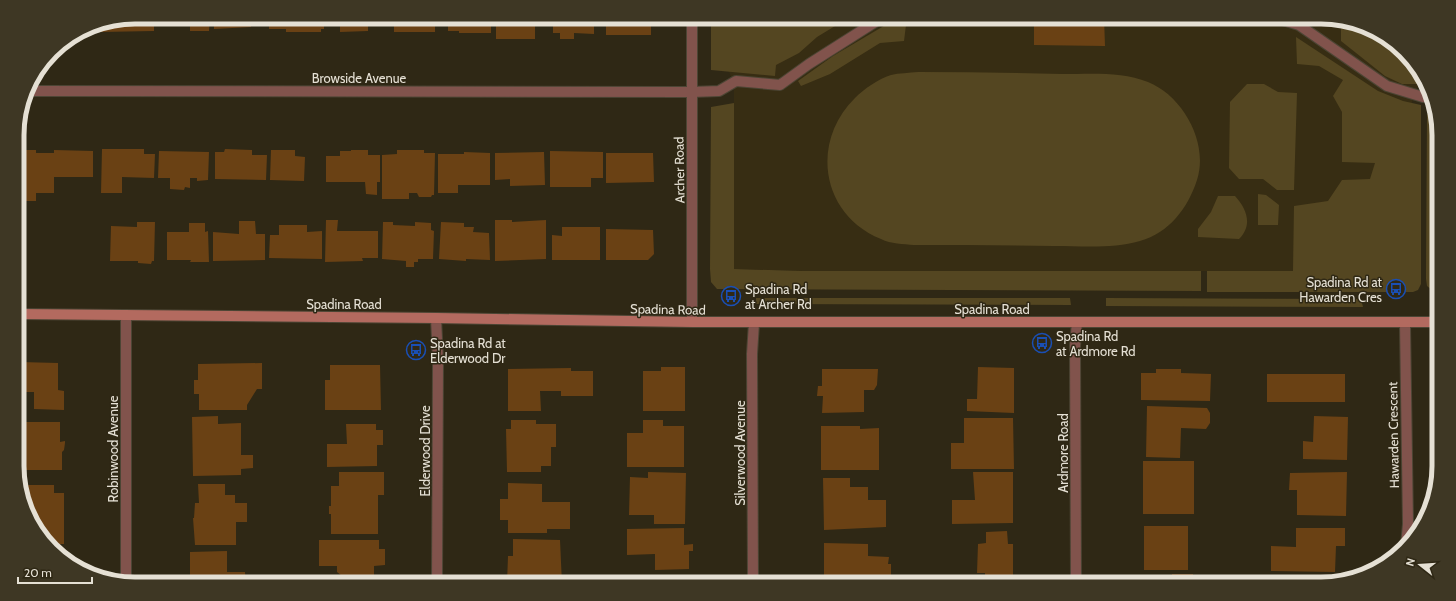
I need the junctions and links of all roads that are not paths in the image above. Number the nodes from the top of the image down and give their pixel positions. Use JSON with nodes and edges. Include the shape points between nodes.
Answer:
{"nodes":[{"id":1,"x":692,"y":24,"type":"edge"},
{"id":2,"x":871,"y":24,"type":"edge"},
{"id":3,"x":1299,"y":24,"type":"edge"},
{"id":4,"x":32,"y":91,"type":"edge"},
{"id":5,"x":691,"y":92,"type":"junction"},
{"id":6,"x":1425,"y":97,"type":"edge"},
{"id":7,"x":24,"y":314,"type":"edge"},
{"id":8,"x":126,"y":316,"type":"junction"},
{"id":9,"x":436,"y":318,"type":"junction"},
{"id":10,"x":692,"y":322,"type":"junction"},
{"id":11,"x":1077,"y":322,"type":"junction"},
{"id":12,"x":1432,"y":322,"type":"edge"},
{"id":13,"x":754,"y":323,"type":"junction"},
{"id":14,"x":1405,"y":324,"type":"junction"},
{"id":15,"x":1407,"y":537,"type":"edge"},
{"id":16,"x":126,"y":577,"type":"edge"},
{"id":17,"x":437,"y":577,"type":"edge"},
{"id":18,"x":753,"y":577,"type":"edge"},
{"id":19,"x":1076,"y":577,"type":"edge"}],
"edges":[{"from":1,"to":5,"type":"street","name":"Archer Road"},
{"from":2,"to":5,"type":"street","name":"Browside Avenue","via":[[780,85],[736,80],[719,91]]},
{"from":3,"to":6,"type":"street","via":[[1387,86]]},
{"from":4,"to":5,"type":"street","name":"Browside Avenue"},
{"from":5,"to":10,"type":"street","name":"Archer Road"},
{"from":7,"to":8,"type":"street","name":"Spadina Road"},
{"from":8,"to":9,"type":"street","name":"Spadina Road"},
{"from":8,"to":16,"type":"street","name":"Robinwood Avenue"},
{"from":9,"to":10,"type":"street","name":"Spadina Road"},
{"from":9,"to":17,"type":"street","name":"Elderwood Drive"},
{"from":10,"to":13,"type":"street","name":"Spadina Road"},
{"from":11,"to":13,"type":"street","name":"Spadina Road"},
{"from":11,"to":14,"type":"street","name":"Spadina Road"},
{"from":11,"to":19,"type":"street","name":"Ardmore Road"},
{"from":12,"to":14,"type":"street","name":"Spadina Road"},
{"from":13,"to":18,"type":"street","name":"Silverwood Avenue"},
{"from":14,"to":15,"type":"street","name":"Hawarden Crescent"}]}
